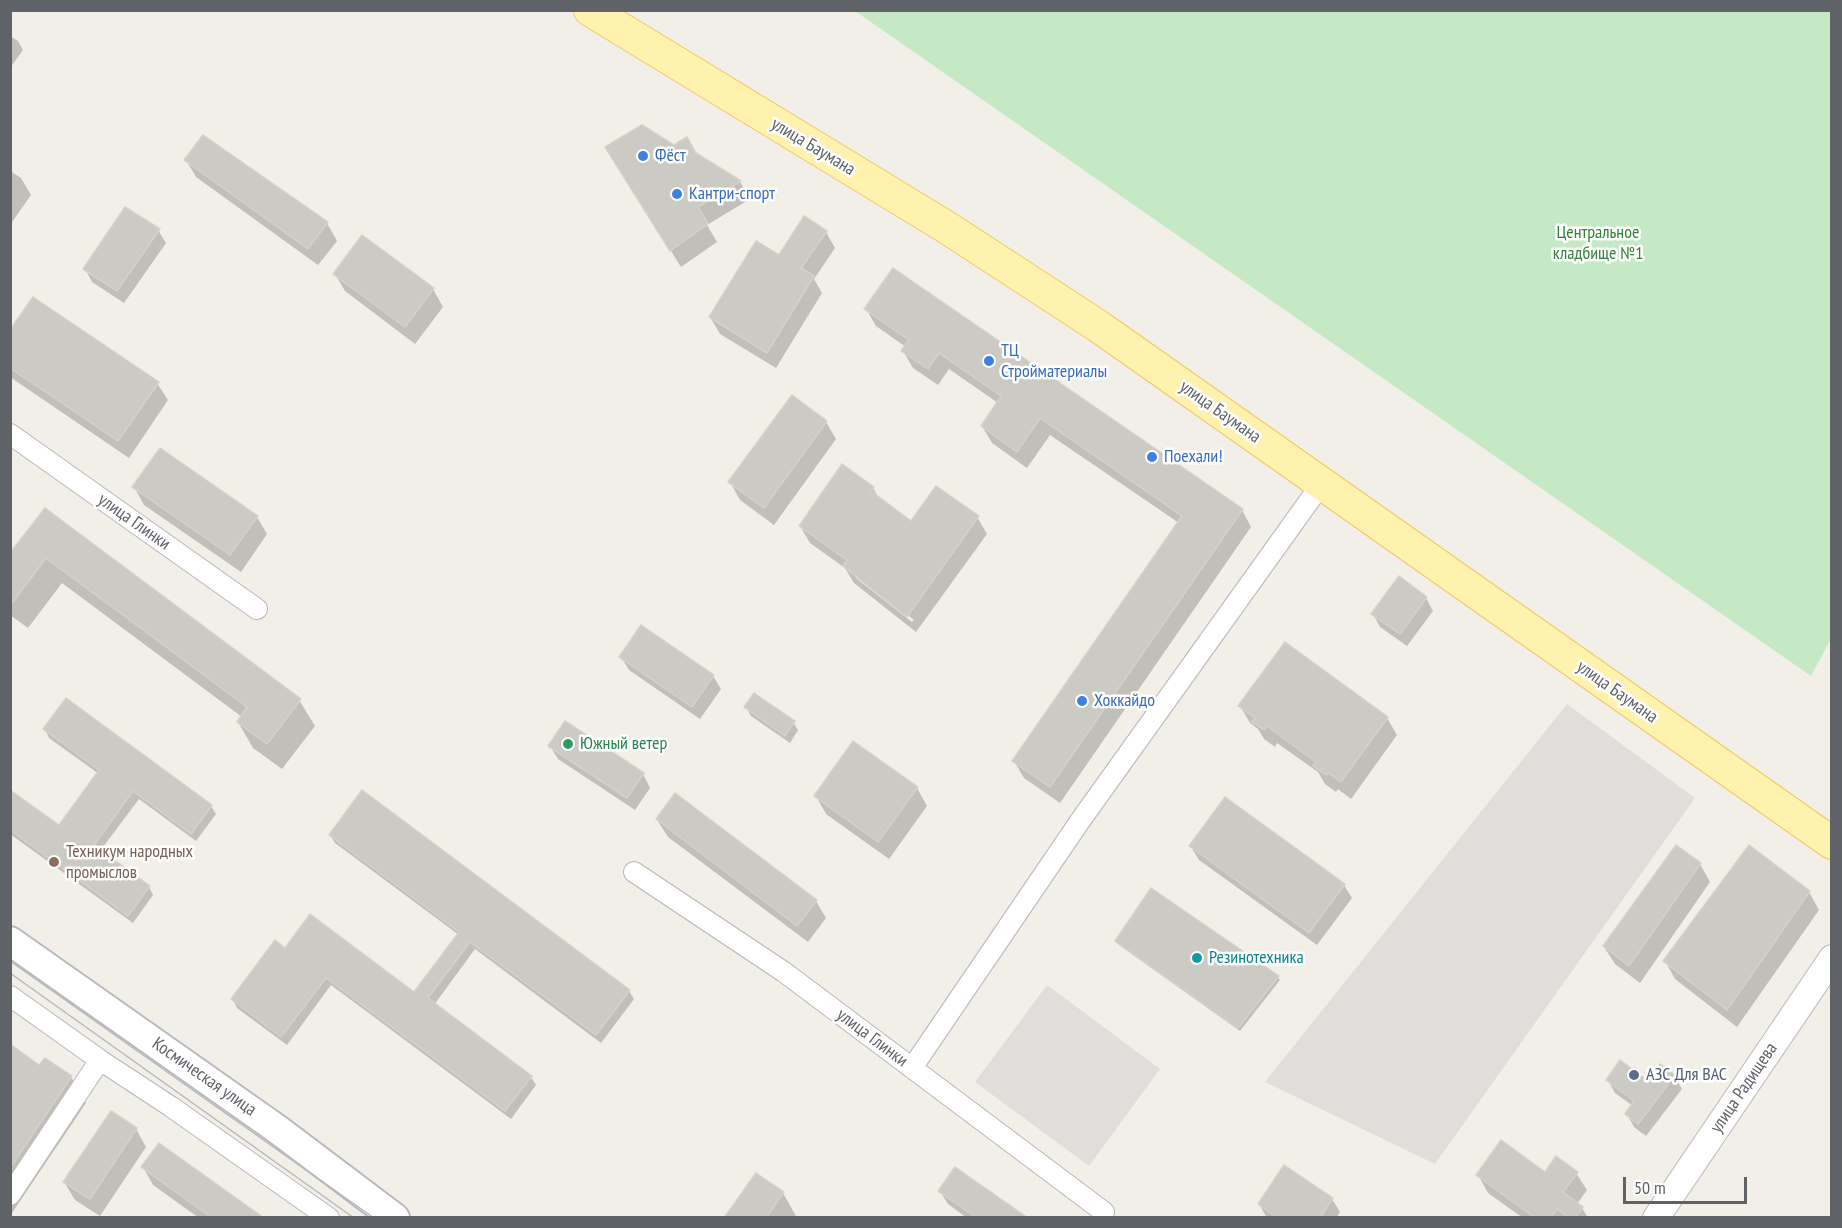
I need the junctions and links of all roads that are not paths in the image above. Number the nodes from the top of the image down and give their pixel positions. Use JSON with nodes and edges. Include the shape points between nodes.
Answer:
{"nodes":[{"id":1,"x":590,"y":10,"type":"edge"},
{"id":2,"x":10,"y":434,"type":"edge"},
{"id":3,"x":1322,"y":483,"type":"junction"},
{"id":4,"x":257,"y":609,"type":"dead end"},
{"id":5,"x":1832,"y":843,"type":"edge"},
{"id":6,"x":634,"y":872,"type":"dead end"},
{"id":7,"x":10,"y":941,"type":"edge"},
{"id":8,"x":1832,"y":958,"type":"edge"},
{"id":9,"x":10,"y":996,"type":"edge"},
{"id":10,"x":100,"y":1060,"type":"junction"},
{"id":11,"x":912,"y":1068,"type":"junction"},
{"id":12,"x":10,"y":1195,"type":"edge"},
{"id":13,"x":1104,"y":1212,"type":"dead end"},
{"id":14,"x":329,"y":1218,"type":"edge"},
{"id":15,"x":395,"y":1218,"type":"edge"},
{"id":16,"x":1656,"y":1218,"type":"edge"}],
"edges":[{"from":1,"to":3,"type":"main road","name":"улица Баумана","via":[[946,227],[1098,326]]},
{"from":2,"to":4,"type":"street","name":"улица Глинки"},
{"from":3,"to":5,"type":"main road","name":"улица Баумана"},
{"from":3,"to":11,"type":"street","via":[[1080,821]]},
{"from":6,"to":11,"type":"street","name":"улица Глинки","via":[[784,972]]},
{"from":7,"to":15,"type":"main road","name":"Космическая улица","via":[[277,1129]]},
{"from":8,"to":16,"type":"street","name":"улица Радищева"},
{"from":9,"to":10,"type":"street"},
{"from":10,"to":12,"type":"street"},
{"from":10,"to":14,"type":"street"},
{"from":11,"to":13,"type":"street","name":"улица Глинки"}]}
